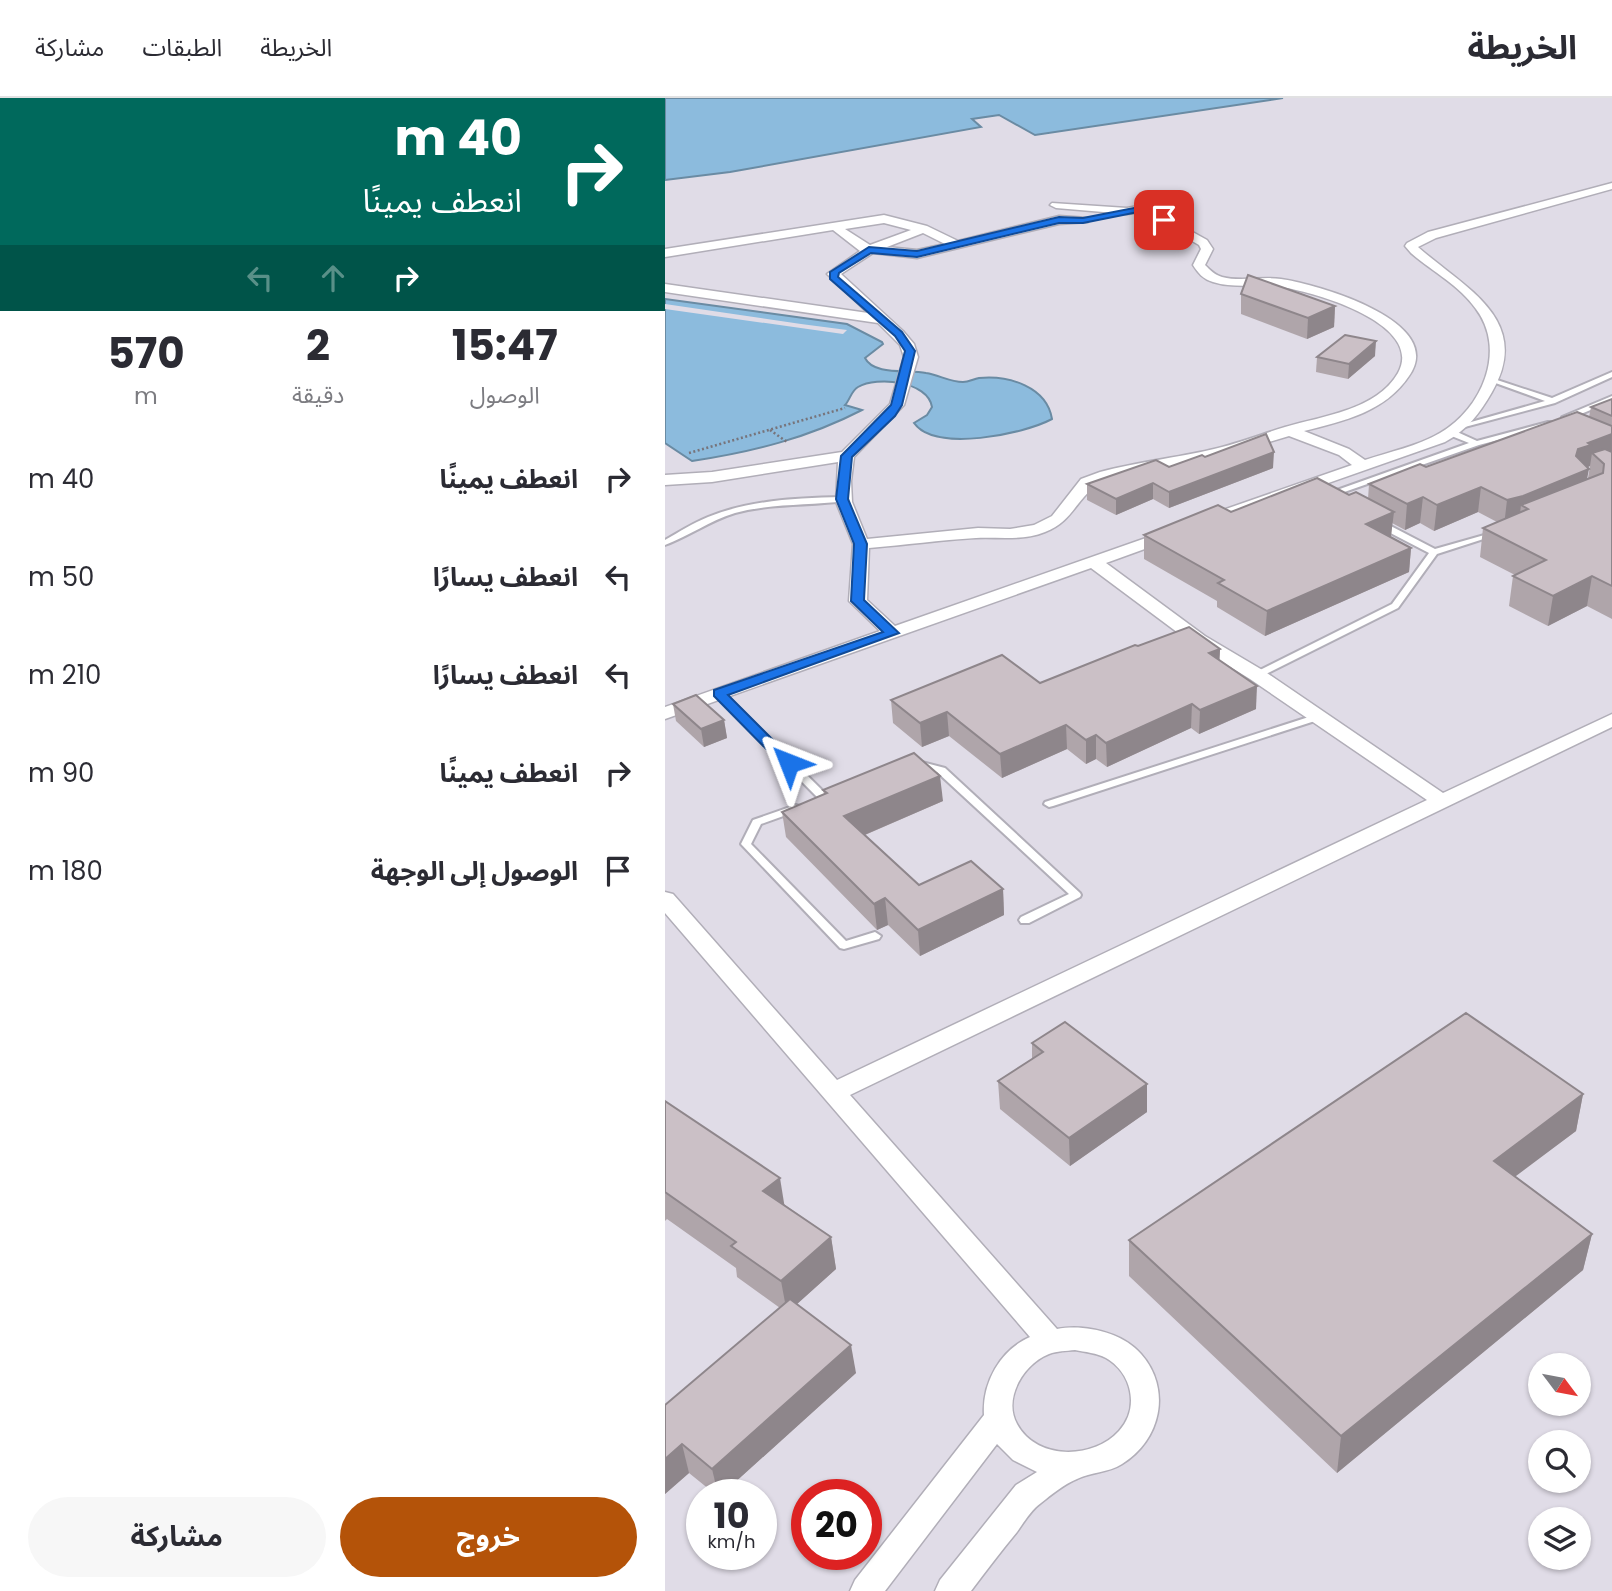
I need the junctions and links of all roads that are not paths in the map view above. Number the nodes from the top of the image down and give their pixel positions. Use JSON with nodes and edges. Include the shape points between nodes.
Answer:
{"nodes":[{"id":1,"x":1612,"y":186,"type":"edge"},
{"id":2,"x":1056,"y":205,"type":"dead end"},
{"id":3,"x":1127,"y":211,"type":"junction"},
{"id":4,"x":836,"y":227,"type":"junction"},
{"id":5,"x":923,"y":229,"type":"junction"},
{"id":6,"x":957,"y":245,"type":"junction"},
{"id":7,"x":869,"y":250,"type":"junction"},
{"id":8,"x":665,"y":253,"type":"edge"},
{"id":9,"x":665,"y":288,"type":"edge"},
{"id":10,"x":881,"y":319,"type":"junction"},
{"id":11,"x":1612,"y":374,"type":"edge"},
{"id":12,"x":1492,"y":380,"type":"junction"},
{"id":13,"x":1612,"y":398,"type":"edge"},
{"id":14,"x":1552,"y":401,"type":"junction"},
{"id":15,"x":1290,"y":430,"type":"junction"},
{"id":16,"x":1457,"y":430,"type":"junction"},
{"id":17,"x":1476,"y":443,"type":"junction"},
{"id":18,"x":846,"y":456,"type":"junction"},
{"id":19,"x":1363,"y":466,"type":"junction"},
{"id":20,"x":665,"y":480,"type":"edge"},
{"id":21,"x":1326,"y":495,"type":"junction"},
{"id":22,"x":842,"y":499,"type":"junction"},
{"id":23,"x":1259,"y":501,"type":"junction"},
{"id":24,"x":1338,"y":501,"type":"edge"},
{"id":25,"x":1374,"y":520,"type":"edge"},
{"id":26,"x":1510,"y":530,"type":"edge"},
{"id":27,"x":665,"y":543,"type":"edge"},
{"id":28,"x":861,"y":544,"type":"junction"},
{"id":29,"x":1434,"y":552,"type":"junction"},
{"id":30,"x":1095,"y":563,"type":"junction"},
{"id":31,"x":892,"y":633,"type":"junction"},
{"id":32,"x":1257,"y":675,"type":"junction"},
{"id":33,"x":719,"y":693,"type":"junction"},
{"id":34,"x":665,"y":713,"type":"edge"},
{"id":35,"x":1318,"y":717,"type":"junction"},
{"id":36,"x":1612,"y":720,"type":"edge"},
{"id":37,"x":910,"y":762,"type":"edge"},
{"id":38,"x":836,"y":793,"type":"edge"},
{"id":39,"x":824,"y":798,"type":"junction"},
{"id":40,"x":1442,"y":802,"type":"junction"},
{"id":41,"x":1049,"y":804,"type":"dead end"},
{"id":42,"x":665,"y":898,"type":"edge"},
{"id":43,"x":1025,"y":920,"type":"dead end"},
{"id":44,"x":875,"y":936,"type":"dead end"},
{"id":45,"x":832,"y":1093,"type":"junction"},
{"id":46,"x":1051,"y":1342,"type":"junction"},
{"id":47,"x":999,"y":1418,"type":"junction"},
{"id":48,"x":1071,"y":1466,"type":"junction"},
{"id":49,"x":866,"y":1591,"type":"edge"},
{"id":50,"x":951,"y":1591,"type":"edge"}],
"edges":[{"from":1,"to":12,"type":"street","via":[[1432,235],[1411,246],[1466,288],[1493,323],[1500,357]]},
{"from":2,"to":3,"type":"street"},
{"from":3,"to":6,"type":"street","via":[[1059,220]]},
{"from":3,"to":15,"type":"street","via":[[1144,208],[1203,243],[1207,249],[1199,265],[1216,278],[1281,283],[1328,297],[1379,317],[1408,340],[1407,370],[1380,397],[1347,416]]},
{"from":4,"to":5,"type":"street","via":[[889,219]]},
{"from":4,"to":7,"type":"street"},
{"from":4,"to":8,"type":"street"},
{"from":5,"to":6,"type":"street"},
{"from":5,"to":7,"type":"street"},
{"from":6,"to":7,"type":"street","via":[[917,254]]},
{"from":7,"to":10,"type":"street","via":[[834,277]]},
{"from":9,"to":10,"type":"street"},
{"from":10,"to":18,"type":"street","via":[[907,344],[911,356],[897,405]]},
{"from":11,"to":14,"type":"lane"},
{"from":12,"to":14,"type":"lane"},
{"from":12,"to":16,"type":"street","via":[[1477,409]]},
{"from":13,"to":17,"type":"lane","via":[[1553,422]]},
{"from":14,"to":16,"type":"lane"},
{"from":15,"to":19,"type":"street","via":[[1344,452]]},
{"from":15,"to":28,"type":"street","via":[[1251,444],[1087,482],[1058,519],[1039,529]]},
{"from":16,"to":17,"type":"lane"},
{"from":16,"to":19,"type":"street"},
{"from":17,"to":21,"type":"lane"},
{"from":18,"to":20,"type":"street"},
{"from":18,"to":22,"type":"street"},
{"from":19,"to":23,"type":"street"},
{"from":21,"to":23,"type":"lane"},
{"from":21,"to":24,"type":"lane"},
{"from":22,"to":27,"type":"lane","via":[[747,508],[716,516]]},
{"from":22,"to":28,"type":"street"},
{"from":23,"to":30,"type":"street"},
{"from":25,"to":29,"type":"lane"},
{"from":26,"to":29,"type":"lane"},
{"from":28,"to":31,"type":"street","via":[[858,601]]},
{"from":29,"to":32,"type":"lane","via":[[1395,606]]},
{"from":30,"to":31,"type":"street"},
{"from":30,"to":32,"type":"street","via":[[1192,642]]},
{"from":31,"to":33,"type":"street"},
{"from":32,"to":35,"type":"street"},
{"from":33,"to":34,"type":"street"},
{"from":33,"to":39,"type":"lane"},
{"from":35,"to":40,"type":"street"},
{"from":35,"to":41,"type":"lane"},
{"from":36,"to":40,"type":"street"},
{"from":37,"to":43,"type":"lane","via":[[941,770],[1076,895]]},
{"from":38,"to":39,"type":"lane"},
{"from":39,"to":44,"type":"lane","via":[[757,822],[746,844],[844,945]]},
{"from":40,"to":45,"type":"street"},
{"from":42,"to":45,"type":"street"},
{"from":45,"to":46,"type":"street"},
{"from":46,"to":47,"type":"street","via":[[1031,1350],[1003,1380]]},
{"from":46,"to":48,"type":"street","via":[[1075,1338],[1100,1342],[1137,1369],[1145,1389],[1146,1411],[1137,1433],[1097,1462]]},
{"from":47,"to":48,"type":"street","via":[[1008,1437],[1024,1452],[1045,1463]]},
{"from":47,"to":49,"type":"street"},
{"from":48,"to":50,"type":"street","via":[[1027,1495]]}]}
